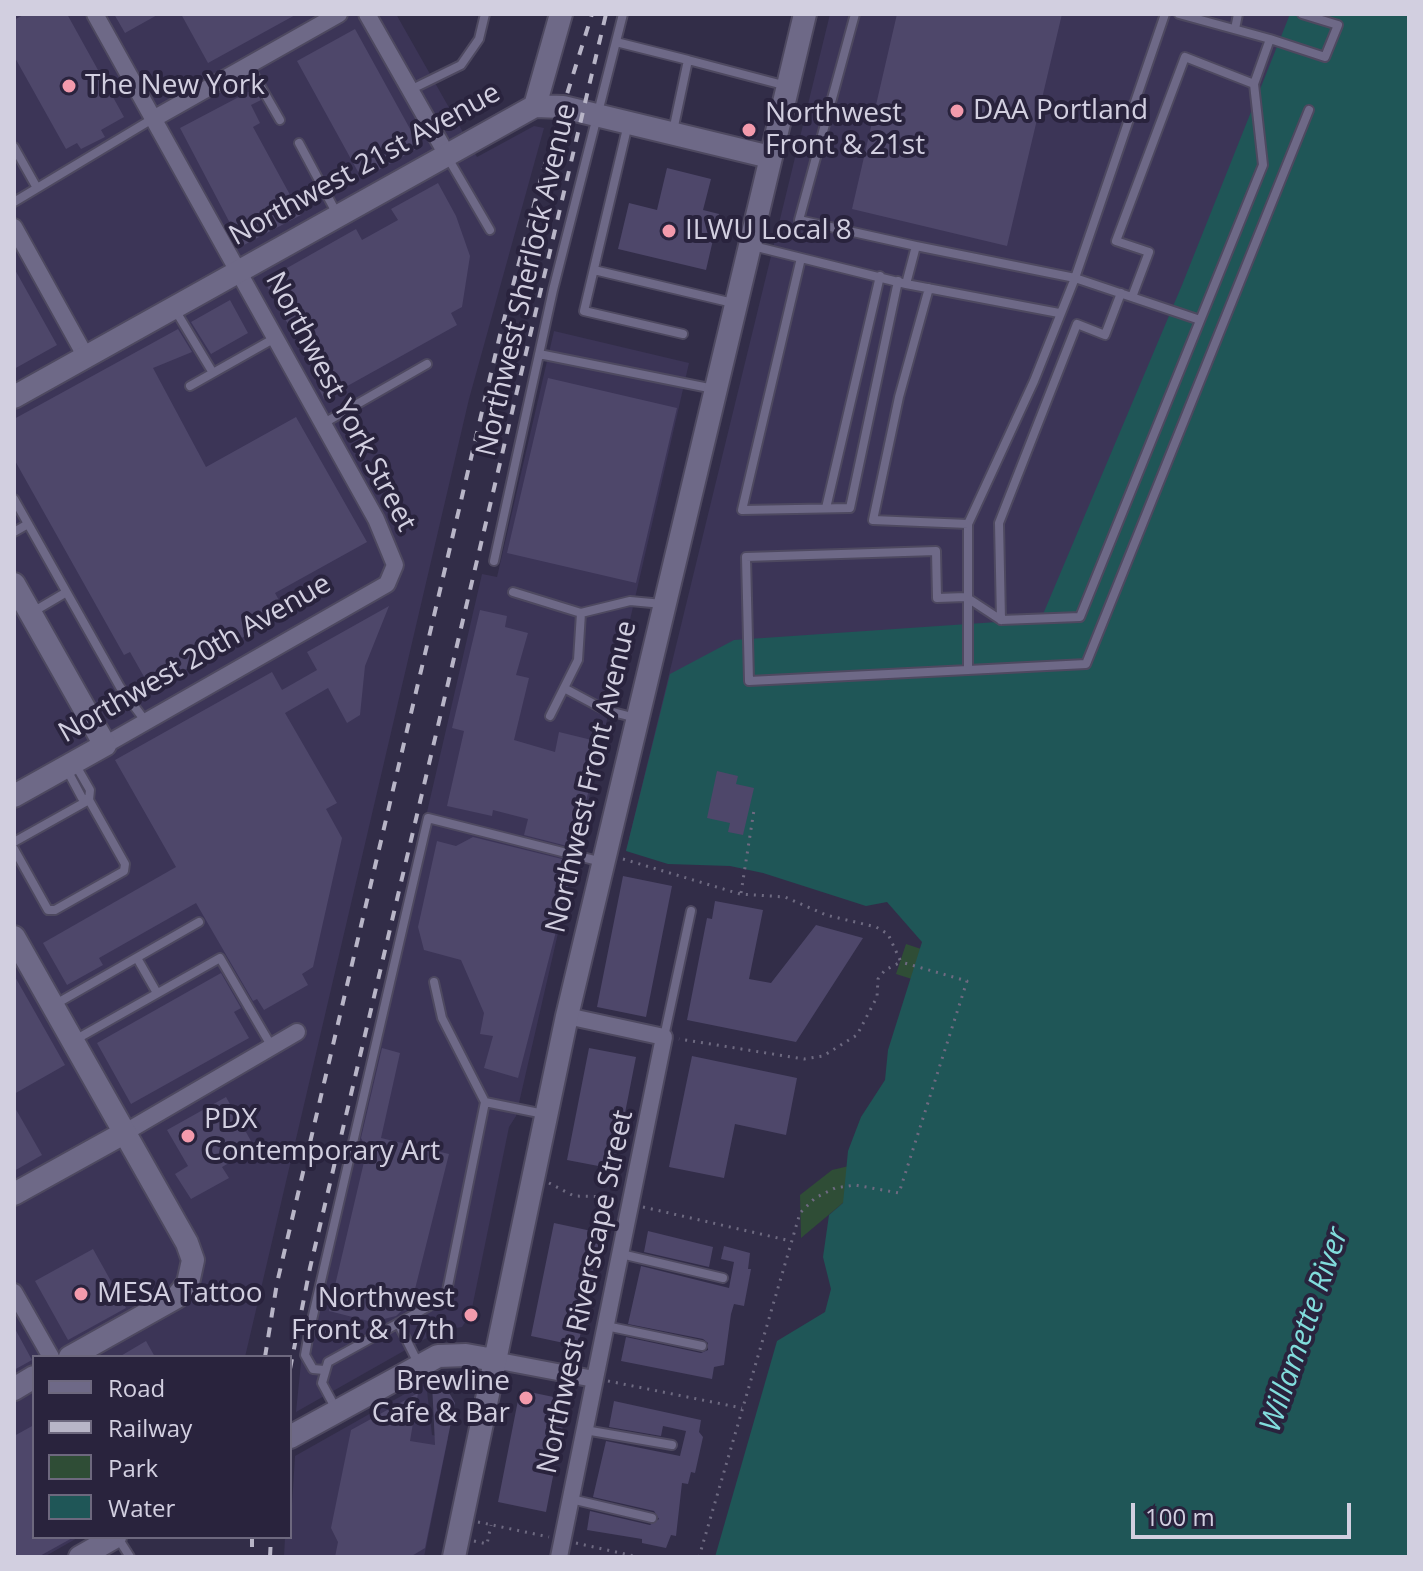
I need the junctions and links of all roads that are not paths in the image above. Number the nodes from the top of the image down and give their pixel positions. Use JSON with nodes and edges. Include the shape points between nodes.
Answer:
{"nodes":[{"id":1,"x":95,"y":14,"type":"edge"},
{"id":2,"x":339,"y":14,"type":"edge"},
{"id":3,"x":367,"y":14,"type":"edge"},
{"id":4,"x":485,"y":14,"type":"edge"},
{"id":5,"x":561,"y":14,"type":"edge"},
{"id":6,"x":623,"y":14,"type":"edge"},
{"id":7,"x":805,"y":14,"type":"edge"},
{"id":8,"x":855,"y":14,"type":"edge"},
{"id":9,"x":1165,"y":14,"type":"edge"},
{"id":10,"x":1179,"y":14,"type":"edge"},
{"id":11,"x":1238,"y":14,"type":"edge"},
{"id":12,"x":1302,"y":14,"type":"edge"},
{"id":13,"x":1235,"y":29,"type":"junction"},
{"id":14,"x":1270,"y":39,"type":"junction"},
{"id":15,"x":616,"y":42,"type":"junction"},
{"id":16,"x":688,"y":60,"type":"junction"},
{"id":17,"x":248,"y":65,"type":"junction"},
{"id":18,"x":1254,"y":84,"type":"junction"},
{"id":19,"x":787,"y":86,"type":"junction"},
{"id":20,"x":410,"y":90,"type":"junction"},
{"id":21,"x":535,"y":106,"type":"junction"},
{"id":22,"x":1309,"y":110,"type":"dead end"},
{"id":23,"x":596,"y":116,"type":"junction"},
{"id":24,"x":155,"y":118,"type":"junction"},
{"id":25,"x":280,"y":120,"type":"dead end"},
{"id":26,"x":628,"y":124,"type":"junction"},
{"id":27,"x":672,"y":134,"type":"junction"},
{"id":28,"x":299,"y":143,"type":"dead end"},
{"id":29,"x":14,"y":147,"type":"edge"},
{"id":30,"x":446,"y":153,"type":"junction"},
{"id":31,"x":770,"y":157,"type":"junction"},
{"id":32,"x":37,"y":188,"type":"junction"},
{"id":33,"x":14,"y":202,"type":"edge"},
{"id":34,"x":337,"y":215,"type":"junction"},
{"id":35,"x":14,"y":227,"type":"edge"},
{"id":36,"x":490,"y":230,"type":"dead end"},
{"id":37,"x":749,"y":245,"type":"junction"},
{"id":38,"x":916,"y":246,"type":"junction"},
{"id":39,"x":801,"y":258,"type":"junction"},
{"id":40,"x":239,"y":270,"type":"junction"},
{"id":41,"x":594,"y":270,"type":"junction"},
{"id":42,"x":880,"y":276,"type":"junction"},
{"id":43,"x":1075,"y":278,"type":"junction"},
{"id":44,"x":902,"y":282,"type":"junction"},
{"id":45,"x":929,"y":288,"type":"junction"},
{"id":46,"x":1121,"y":293,"type":"junction"},
{"id":47,"x":1132,"y":297,"type":"junction"},
{"id":48,"x":735,"y":303,"type":"junction"},
{"id":49,"x":174,"y":307,"type":"junction"},
{"id":50,"x":1059,"y":313,"type":"junction"},
{"id":51,"x":1200,"y":320,"type":"junction"},
{"id":52,"x":683,"y":334,"type":"dead end"},
{"id":53,"x":276,"y":337,"type":"junction"},
{"id":54,"x":539,"y":354,"type":"junction"},
{"id":55,"x":86,"y":357,"type":"junction"},
{"id":56,"x":427,"y":364,"type":"dead end"},
{"id":57,"x":213,"y":373,"type":"junction"},
{"id":58,"x":190,"y":386,"type":"dead end"},
{"id":59,"x":715,"y":389,"type":"junction"},
{"id":60,"x":14,"y":397,"type":"edge"},
{"id":61,"x":324,"y":423,"type":"junction"},
{"id":62,"x":14,"y":499,"type":"edge"},
{"id":63,"x":826,"y":508,"type":"junction"},
{"id":64,"x":28,"y":524,"type":"junction"},
{"id":65,"x":968,"y":524,"type":"junction"},
{"id":66,"x":14,"y":532,"type":"edge"},
{"id":67,"x":494,"y":561,"type":"dead end"},
{"id":68,"x":395,"y":565,"type":"joint"},
{"id":69,"x":14,"y":584,"type":"edge"},
{"id":70,"x":513,"y":592,"type":"dead end"},
{"id":71,"x":65,"y":593,"type":"junction"},
{"id":72,"x":966,"y":597,"type":"junction"},
{"id":73,"x":664,"y":604,"type":"junction"},
{"id":74,"x":30,"y":613,"type":"junction"},
{"id":75,"x":581,"y":613,"type":"junction"},
{"id":76,"x":1001,"y":620,"type":"junction"},
{"id":77,"x":968,"y":670,"type":"junction"},
{"id":78,"x":564,"y":688,"type":"junction"},
{"id":79,"x":550,"y":716,"type":"dead end"},
{"id":80,"x":636,"y":718,"type":"junction"},
{"id":81,"x":146,"y":722,"type":"junction"},
{"id":82,"x":105,"y":745,"type":"junction"},
{"id":83,"x":70,"y":765,"type":"junction"},
{"id":84,"x":14,"y":796,"type":"edge"},
{"id":85,"x":89,"y":800,"type":"junction"},
{"id":86,"x":14,"y":842,"type":"edge"},
{"id":87,"x":14,"y":849,"type":"edge"},
{"id":88,"x":603,"y":858,"type":"junction"},
{"id":89,"x":691,"y":911,"type":"dead end"},
{"id":90,"x":199,"y":922,"type":"dead end"},
{"id":91,"x":14,"y":937,"type":"edge"},
{"id":92,"x":137,"y":958,"type":"junction"},
{"id":93,"x":434,"y":982,"type":"dead end"},
{"id":94,"x":157,"y":993,"type":"junction"},
{"id":95,"x":53,"y":1006,"type":"junction"},
{"id":96,"x":567,"y":1016,"type":"junction"},
{"id":97,"x":297,"y":1032,"type":"dead end"},
{"id":98,"x":664,"y":1037,"type":"junction"},
{"id":99,"x":73,"y":1041,"type":"junction"},
{"id":100,"x":272,"y":1047,"type":"junction"},
{"id":101,"x":485,"y":1102,"type":"junction"},
{"id":102,"x":545,"y":1114,"type":"junction"},
{"id":103,"x":124,"y":1133,"type":"junction"},
{"id":104,"x":14,"y":1194,"type":"edge"},
{"id":105,"x":621,"y":1254,"type":"junction"},
{"id":106,"x":723,"y":1278,"type":"dead end"},
{"id":107,"x":14,"y":1292,"type":"edge"},
{"id":108,"x":398,"y":1323,"type":"junction"},
{"id":109,"x":605,"y":1326,"type":"junction"},
{"id":110,"x":702,"y":1346,"type":"dead end"},
{"id":111,"x":50,"y":1355,"type":"edge"},
{"id":112,"x":74,"y":1355,"type":"edge"},
{"id":113,"x":494,"y":1360,"type":"junction"},
{"id":114,"x":419,"y":1365,"type":"junction"},
{"id":115,"x":324,"y":1370,"type":"junction"},
{"id":116,"x":32,"y":1378,"type":"edge"},
{"id":117,"x":594,"y":1379,"type":"junction"},
{"id":118,"x":14,"y":1389,"type":"edge"},
{"id":119,"x":337,"y":1412,"type":"junction"},
{"id":120,"x":584,"y":1430,"type":"junction"},
{"id":121,"x":292,"y":1436,"type":"edge"},
{"id":122,"x":672,"y":1445,"type":"dead end"},
{"id":123,"x":570,"y":1498,"type":"junction"},
{"id":124,"x":652,"y":1518,"type":"dead end"},
{"id":125,"x":112,"y":1539,"type":"edge"},
{"id":126,"x":117,"y":1539,"type":"edge"},
{"id":127,"x":456,"y":1547,"type":"edge"},
{"id":128,"x":80,"y":1557,"type":"edge"},
{"id":129,"x":130,"y":1557,"type":"edge"},
{"id":130,"x":559,"y":1557,"type":"edge"}],
"edges":[{"from":1,"to":24,"type":"street","name":"Northwest York Street"},
{"from":2,"to":17,"type":"street"},
{"from":3,"to":20,"type":"street"},
{"from":4,"to":20,"type":"lane","via":[[479,39],[461,65]]},
{"from":5,"to":21,"type":"street","name":"Northwest Sherlock Avenue"},
{"from":6,"to":15,"type":"lane","name":"Northwest Sherlock Avenue"},
{"from":7,"to":19,"type":"street","name":"Northwest Front Avenue"},
{"from":8,"to":38,"type":"lane","via":[[799,220]]},
{"from":9,"to":43,"type":"lane"},
{"from":10,"to":13,"type":"lane"},
{"from":11,"to":13,"type":"lane"},
{"from":12,"to":14,"type":"lane","via":[[1338,25],[1325,57]]},
{"from":13,"to":14,"type":"lane"},
{"from":14,"to":18,"type":"lane"},
{"from":15,"to":16,"type":"lane"},
{"from":15,"to":23,"type":"lane","name":"Northwest Sherlock Avenue"},
{"from":16,"to":19,"type":"lane"},
{"from":16,"to":27,"type":"lane"},
{"from":17,"to":24,"type":"street"},
{"from":17,"to":25,"type":"lane"},
{"from":18,"to":47,"type":"lane","via":[[1185,57],[1116,241],[1149,252]]},
{"from":18,"to":51,"type":"lane","via":[[1263,165]]},
{"from":19,"to":31,"type":"street","name":"Northwest Front Avenue"},
{"from":20,"to":30,"type":"street"},
{"from":21,"to":23,"type":"street","name":"Northwest 21st Avenue"},
{"from":21,"to":30,"type":"street","name":"Northwest 21st Avenue"},
{"from":22,"to":77,"type":"lane","via":[[1086,664]]},
{"from":23,"to":26,"type":"street","name":"Northwest 21st Avenue"},
{"from":23,"to":54,"type":"lane","name":"Northwest Sherlock Avenue"},
{"from":24,"to":32,"type":"lane"},
{"from":24,"to":40,"type":"street","name":"Northwest York Street"},
{"from":26,"to":27,"type":"street","name":"Northwest 21st Avenue"},
{"from":26,"to":41,"type":"lane"},
{"from":27,"to":31,"type":"street","name":"Northwest 21st Avenue"},
{"from":28,"to":34,"type":"lane"},
{"from":29,"to":32,"type":"lane"},
{"from":30,"to":34,"type":"street","name":"Northwest 21st Avenue"},
{"from":30,"to":36,"type":"lane"},
{"from":31,"to":37,"type":"street","name":"Northwest Front Avenue"},
{"from":32,"to":33,"type":"lane"},
{"from":34,"to":40,"type":"street","name":"Northwest 21st Avenue"},
{"from":35,"to":55,"type":"street"},
{"from":37,"to":39,"type":"lane"},
{"from":37,"to":48,"type":"street","name":"Northwest Front Avenue"},
{"from":38,"to":43,"type":"lane"},
{"from":38,"to":44,"type":"lane"},
{"from":39,"to":42,"type":"lane"},
{"from":39,"to":63,"type":"lane","via":[[742,510]]},
{"from":40,"to":49,"type":"street","name":"Northwest 21st Avenue"},
{"from":40,"to":53,"type":"street","name":"Northwest York Street"},
{"from":41,"to":48,"type":"lane"},
{"from":41,"to":52,"type":"lane","via":[[584,311]]},
{"from":42,"to":44,"type":"lane"},
{"from":42,"to":63,"type":"lane"},
{"from":43,"to":46,"type":"lane"},
{"from":43,"to":50,"type":"lane"},
{"from":44,"to":45,"type":"lane"},
{"from":44,"to":63,"type":"lane","via":[[850,508]]},
{"from":45,"to":50,"type":"lane"},
{"from":45,"to":65,"type":"lane","via":[[873,520]]},
{"from":46,"to":47,"type":"lane"},
{"from":46,"to":76,"type":"lane","via":[[1105,335],[1077,324],[999,523]]},
{"from":47,"to":51,"type":"lane"},
{"from":48,"to":59,"type":"street","name":"Northwest Front Avenue"},
{"from":49,"to":55,"type":"street","name":"Northwest 21st Avenue"},
{"from":49,"to":57,"type":"lane"},
{"from":50,"to":65,"type":"lane"},
{"from":51,"to":76,"type":"lane","via":[[1080,617]]},
{"from":53,"to":57,"type":"lane"},
{"from":53,"to":61,"type":"street","name":"Northwest York Street"},
{"from":54,"to":59,"type":"lane"},
{"from":54,"to":67,"type":"lane","name":"Northwest Sherlock Avenue"},
{"from":55,"to":60,"type":"street","name":"Northwest 21st Avenue"},
{"from":56,"to":61,"type":"lane"},
{"from":57,"to":58,"type":"lane"},
{"from":59,"to":73,"type":"street","name":"Northwest Front Avenue"},
{"from":61,"to":68,"type":"street","name":"Northwest York Street"},
{"from":62,"to":64,"type":"lane"},
{"from":64,"to":66,"type":"lane"},
{"from":64,"to":71,"type":"lane"},
{"from":65,"to":72,"type":"lane"},
{"from":68,"to":81,"type":"street","name":"Northwest 20th Avenue","via":[[387,584]]},
{"from":69,"to":74,"type":"street"},
{"from":70,"to":75,"type":"lane"},
{"from":71,"to":74,"type":"lane"},
{"from":71,"to":81,"type":"lane"},
{"from":72,"to":76,"type":"lane"},
{"from":72,"to":77,"type":"lane"},
{"from":72,"to":77,"type":"lane","via":[[937,598],[936,551],[746,557],[749,681]]},
{"from":73,"to":75,"type":"lane","via":[[630,601]]},
{"from":73,"to":80,"type":"street","name":"Northwest Front Avenue"},
{"from":74,"to":82,"type":"street"},
{"from":75,"to":78,"type":"lane","via":[[578,660]]},
{"from":78,"to":79,"type":"lane"},
{"from":78,"to":80,"type":"lane","via":[[605,710]]},
{"from":80,"to":88,"type":"street","name":"Northwest Front Avenue"},
{"from":81,"to":82,"type":"street","name":"Northwest 20th Avenue"},
{"from":82,"to":83,"type":"street","name":"Northwest 20th Avenue"},
{"from":83,"to":84,"type":"street","name":"Northwest 20th Avenue"},
{"from":83,"to":85,"type":"lane","via":[[82,798]]},
{"from":85,"to":86,"type":"lane"},
{"from":85,"to":87,"type":"lane","via":[[124,871],[48,910]]},
{"from":88,"to":96,"type":"street","name":"Northwest Front Avenue"},
{"from":88,"to":115,"type":"lane","via":[[428,818],[309,1333],[305,1355],[313,1369]]},
{"from":89,"to":98,"type":"lane"},
{"from":90,"to":92,"type":"lane"},
{"from":91,"to":95,"type":"street"},
{"from":92,"to":94,"type":"lane"},
{"from":92,"to":95,"type":"lane"},
{"from":93,"to":101,"type":"lane","via":[[442,1018]]},
{"from":94,"to":99,"type":"lane"},
{"from":94,"to":100,"type":"lane","via":[[220,958]]},
{"from":95,"to":99,"type":"street"},
{"from":96,"to":98,"type":"street"},
{"from":96,"to":102,"type":"street","name":"Northwest Front Avenue"},
{"from":97,"to":100,"type":"street"},
{"from":98,"to":105,"type":"street","name":"Northwest Riverscape Street"},
{"from":99,"to":103,"type":"street"},
{"from":100,"to":103,"type":"street"},
{"from":101,"to":102,"type":"lane"},
{"from":101,"to":108,"type":"lane","via":[[447,1291]]},
{"from":102,"to":113,"type":"street","name":"Northwest Front Avenue"},
{"from":103,"to":104,"type":"street"},
{"from":103,"to":112,"type":"street","via":[[187,1243],[193,1273],[177,1297]]},
{"from":105,"to":106,"type":"lane"},
{"from":105,"to":109,"type":"street","name":"Northwest Riverscape Street"},
{"from":107,"to":111,"type":"street"},
{"from":108,"to":114,"type":"lane"},
{"from":108,"to":115,"type":"lane","via":[[328,1362]]},
{"from":109,"to":110,"type":"lane"},
{"from":109,"to":117,"type":"street","name":"Northwest Riverscape Street"},
{"from":113,"to":114,"type":"street","via":[[448,1353]]},
{"from":113,"to":117,"type":"street"},
{"from":113,"to":127,"type":"street","name":"Northwest Front Avenue"},
{"from":114,"to":119,"type":"street"},
{"from":115,"to":119,"type":"lane","via":[[325,1391]]},
{"from":116,"to":118,"type":"street"},
{"from":117,"to":120,"type":"street","name":"Northwest Riverscape Street"},
{"from":119,"to":121,"type":"street"},
{"from":120,"to":122,"type":"lane"},
{"from":120,"to":123,"type":"street","name":"Northwest Riverscape Street"},
{"from":123,"to":124,"type":"lane"},
{"from":123,"to":130,"type":"street","name":"Northwest Riverscape Street"},
{"from":125,"to":128,"type":"street"},
{"from":126,"to":129,"type":"lane"}]}
